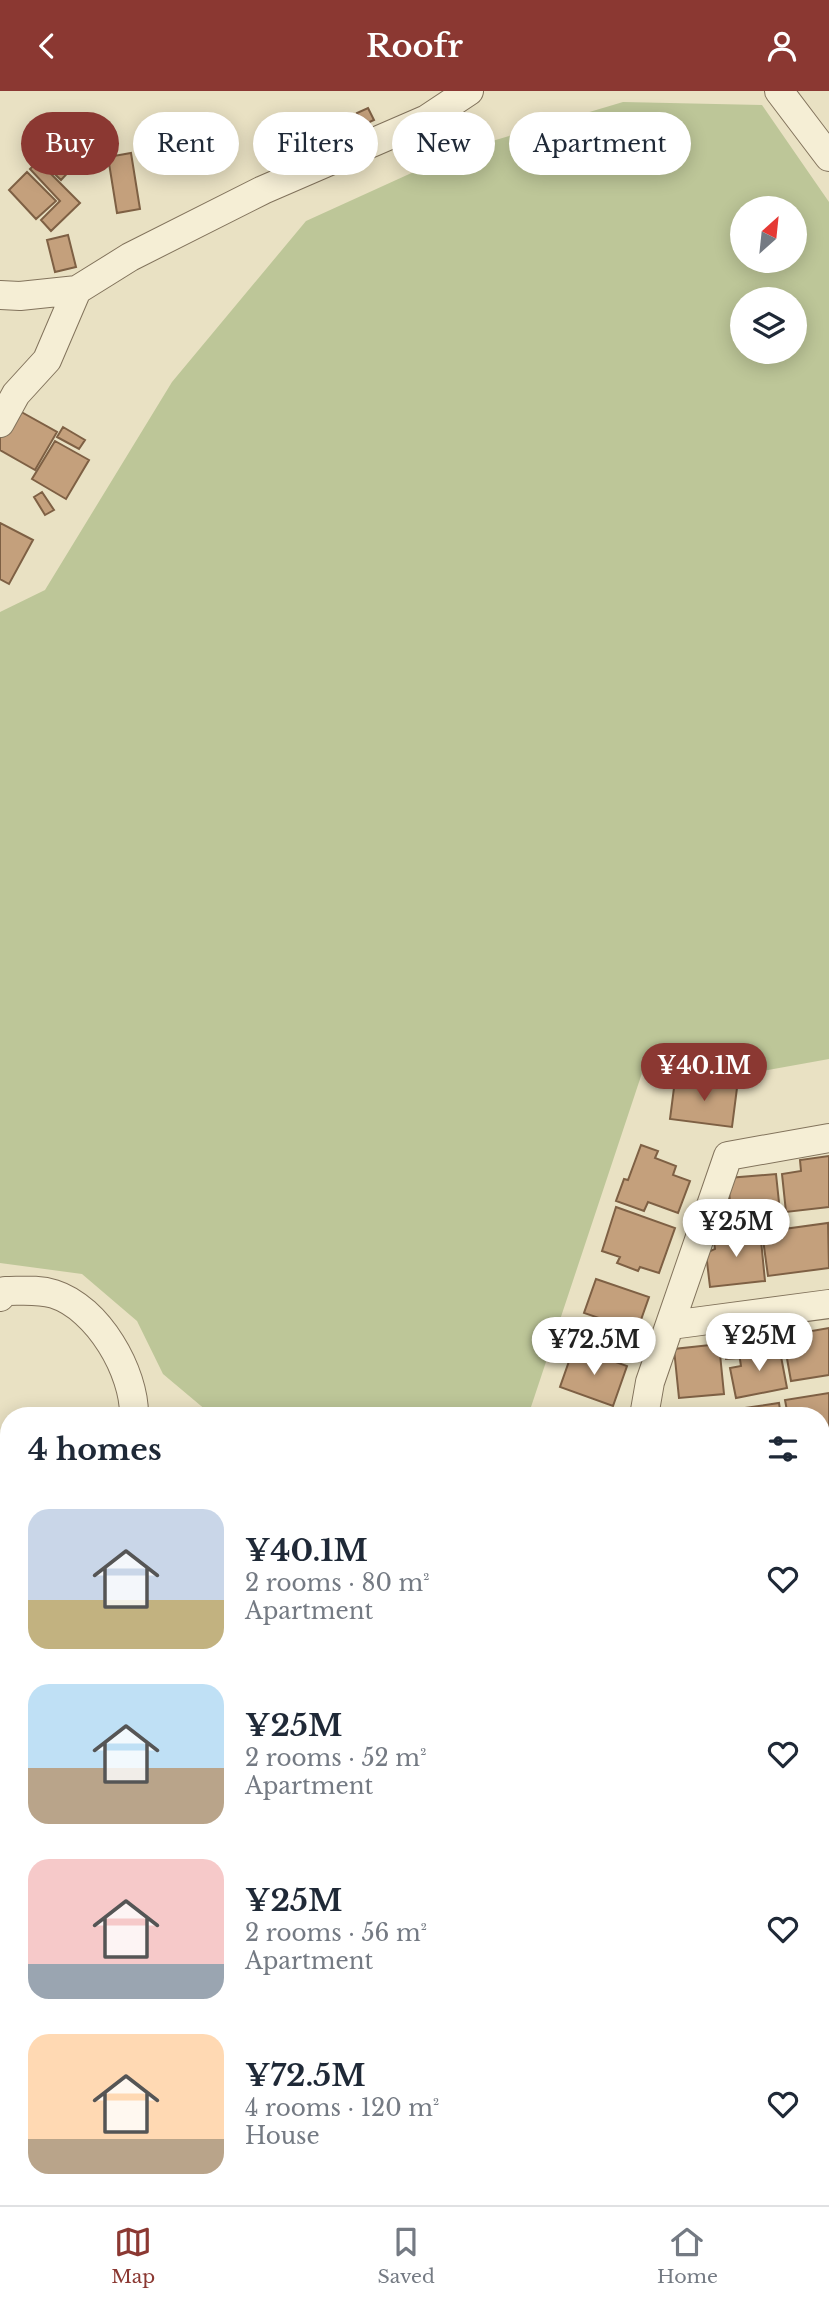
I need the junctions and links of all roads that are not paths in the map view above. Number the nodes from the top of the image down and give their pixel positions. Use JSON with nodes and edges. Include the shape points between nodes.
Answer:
{"nodes":[{"id":1,"x":468,"y":91,"type":"edge"},
{"id":2,"x":779,"y":91,"type":"edge"},
{"id":3,"x":829,"y":157,"type":"edge"},
{"id":4,"x":77,"y":290,"type":"junction"},
{"id":5,"x":0,"y":295,"type":"edge"},
{"id":6,"x":0,"y":423,"type":"edge"},
{"id":7,"x":829,"y":1139,"type":"edge"},
{"id":8,"x":0,"y":1297,"type":"edge"},
{"id":9,"x":829,"y":1304,"type":"edge"},
{"id":10,"x":671,"y":1325,"type":"junction"},
{"id":11,"x":134,"y":1407,"type":"edge"},
{"id":12,"x":646,"y":1407,"type":"edge"}],
"edges":[{"from":1,"to":4,"type":"street","via":[[427,120],[263,190],[130,257]]},
{"from":2,"to":3,"type":"street"},
{"from":4,"to":5,"type":"street"},
{"from":4,"to":6,"type":"street","via":[[47,360],[16,394]]},
{"from":7,"to":10,"type":"street","via":[[728,1156]]},
{"from":8,"to":11,"type":"street","via":[[5,1291],[34,1290],[71,1301],[87,1313],[122,1364]]},
{"from":9,"to":10,"type":"street"},
{"from":10,"to":12,"type":"street"}]}
